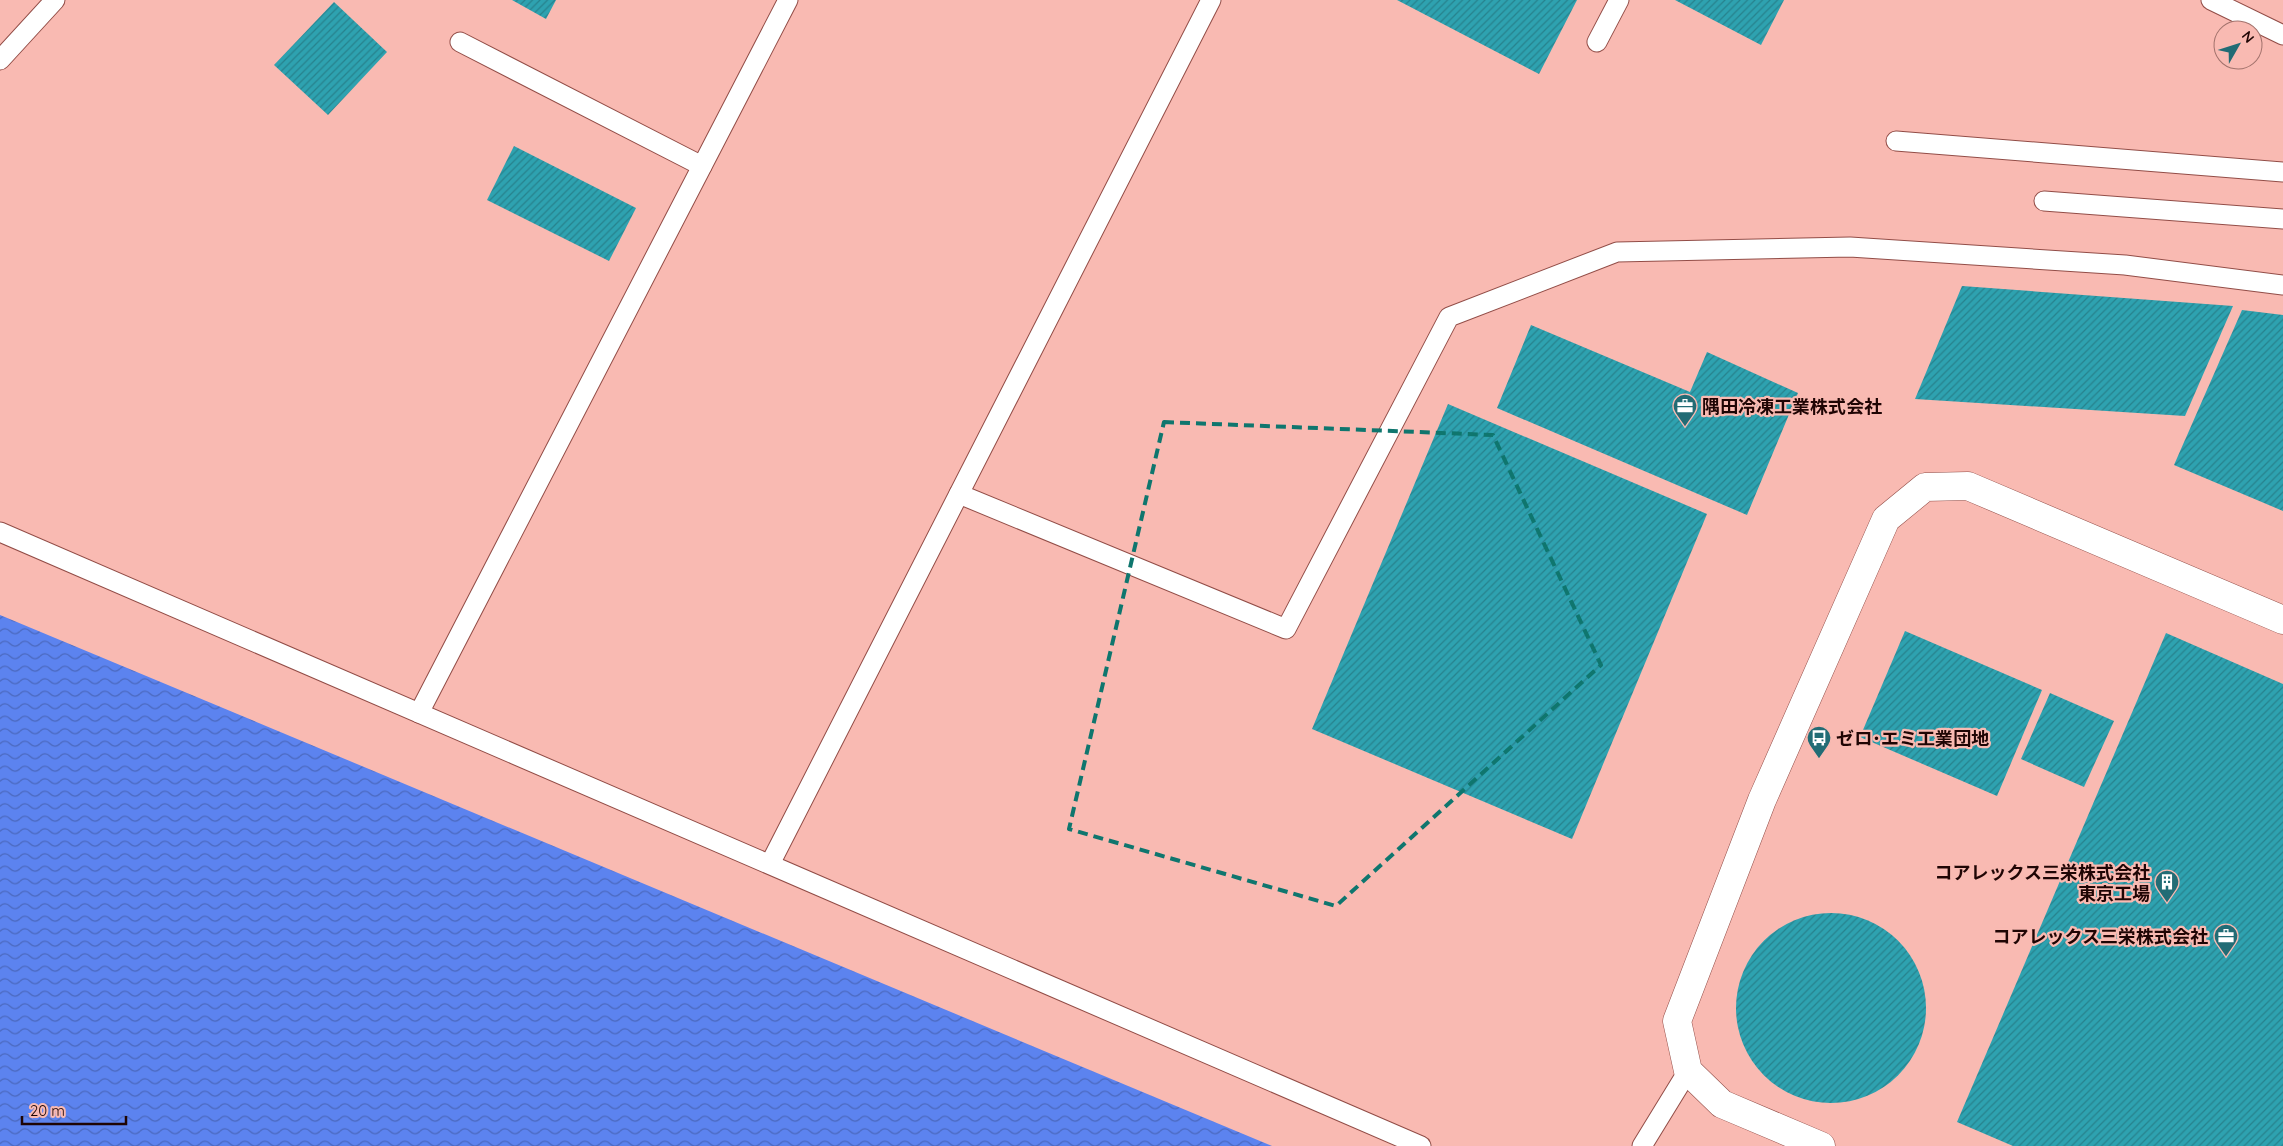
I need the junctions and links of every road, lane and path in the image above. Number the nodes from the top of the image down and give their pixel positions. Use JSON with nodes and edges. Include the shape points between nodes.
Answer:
{"nodes":[{"id":1,"x":55,"y":0,"type":"edge"},
{"id":2,"x":788,"y":0,"type":"edge"},
{"id":3,"x":1211,"y":0,"type":"edge"},
{"id":4,"x":1619,"y":0,"type":"edge"},
{"id":5,"x":2211,"y":0,"type":"edge"},
{"id":6,"x":2283,"y":35,"type":"edge"},
{"id":7,"x":460,"y":42,"type":"dead end"},
{"id":8,"x":1597,"y":42,"type":"dead end"},
{"id":9,"x":0,"y":60,"type":"edge"},
{"id":10,"x":1896,"y":141,"type":"dead end"},
{"id":11,"x":702,"y":166,"type":"junction"},
{"id":12,"x":2283,"y":172,"type":"edge"},
{"id":13,"x":2044,"y":201,"type":"dead end"},
{"id":14,"x":2283,"y":219,"type":"edge"},
{"id":15,"x":2283,"y":285,"type":"edge"},
{"id":16,"x":959,"y":494,"type":"junction"},
{"id":17,"x":0,"y":532,"type":"edge"},
{"id":18,"x":2283,"y":620,"type":"edge"},
{"id":19,"x":420,"y":713,"type":"junction"},
{"id":20,"x":770,"y":864,"type":"junction"},
{"id":21,"x":1688,"y":1071,"type":"junction"},
{"id":22,"x":1420,"y":1146,"type":"edge"},
{"id":23,"x":1642,"y":1146,"type":"edge"},
{"id":24,"x":1821,"y":1146,"type":"edge"}],
"edges":[{"from":1,"to":9,"type":"lane"},
{"from":2,"to":11,"type":"lane"},
{"from":3,"to":16,"type":"lane"},
{"from":4,"to":8,"type":"lane"},
{"from":5,"to":6,"type":"lane"},
{"from":7,"to":11,"type":"lane"},
{"from":10,"to":12,"type":"lane"},
{"from":11,"to":19,"type":"lane"},
{"from":13,"to":14,"type":"lane"},
{"from":15,"to":16,"type":"lane","via":[[2124,265],[1850,248],[1617,252],[1449,317],[1286,628]]},
{"from":16,"to":20,"type":"lane"},
{"from":17,"to":19,"type":"lane"},
{"from":18,"to":21,"type":"street","via":[[1968,486],[1926,487],[1886,519],[1762,800],[1677,1021]]},
{"from":19,"to":20,"type":"lane"},
{"from":20,"to":22,"type":"lane"},
{"from":21,"to":23,"type":"lane"},
{"from":21,"to":24,"type":"street","via":[[1722,1104]]}]}
